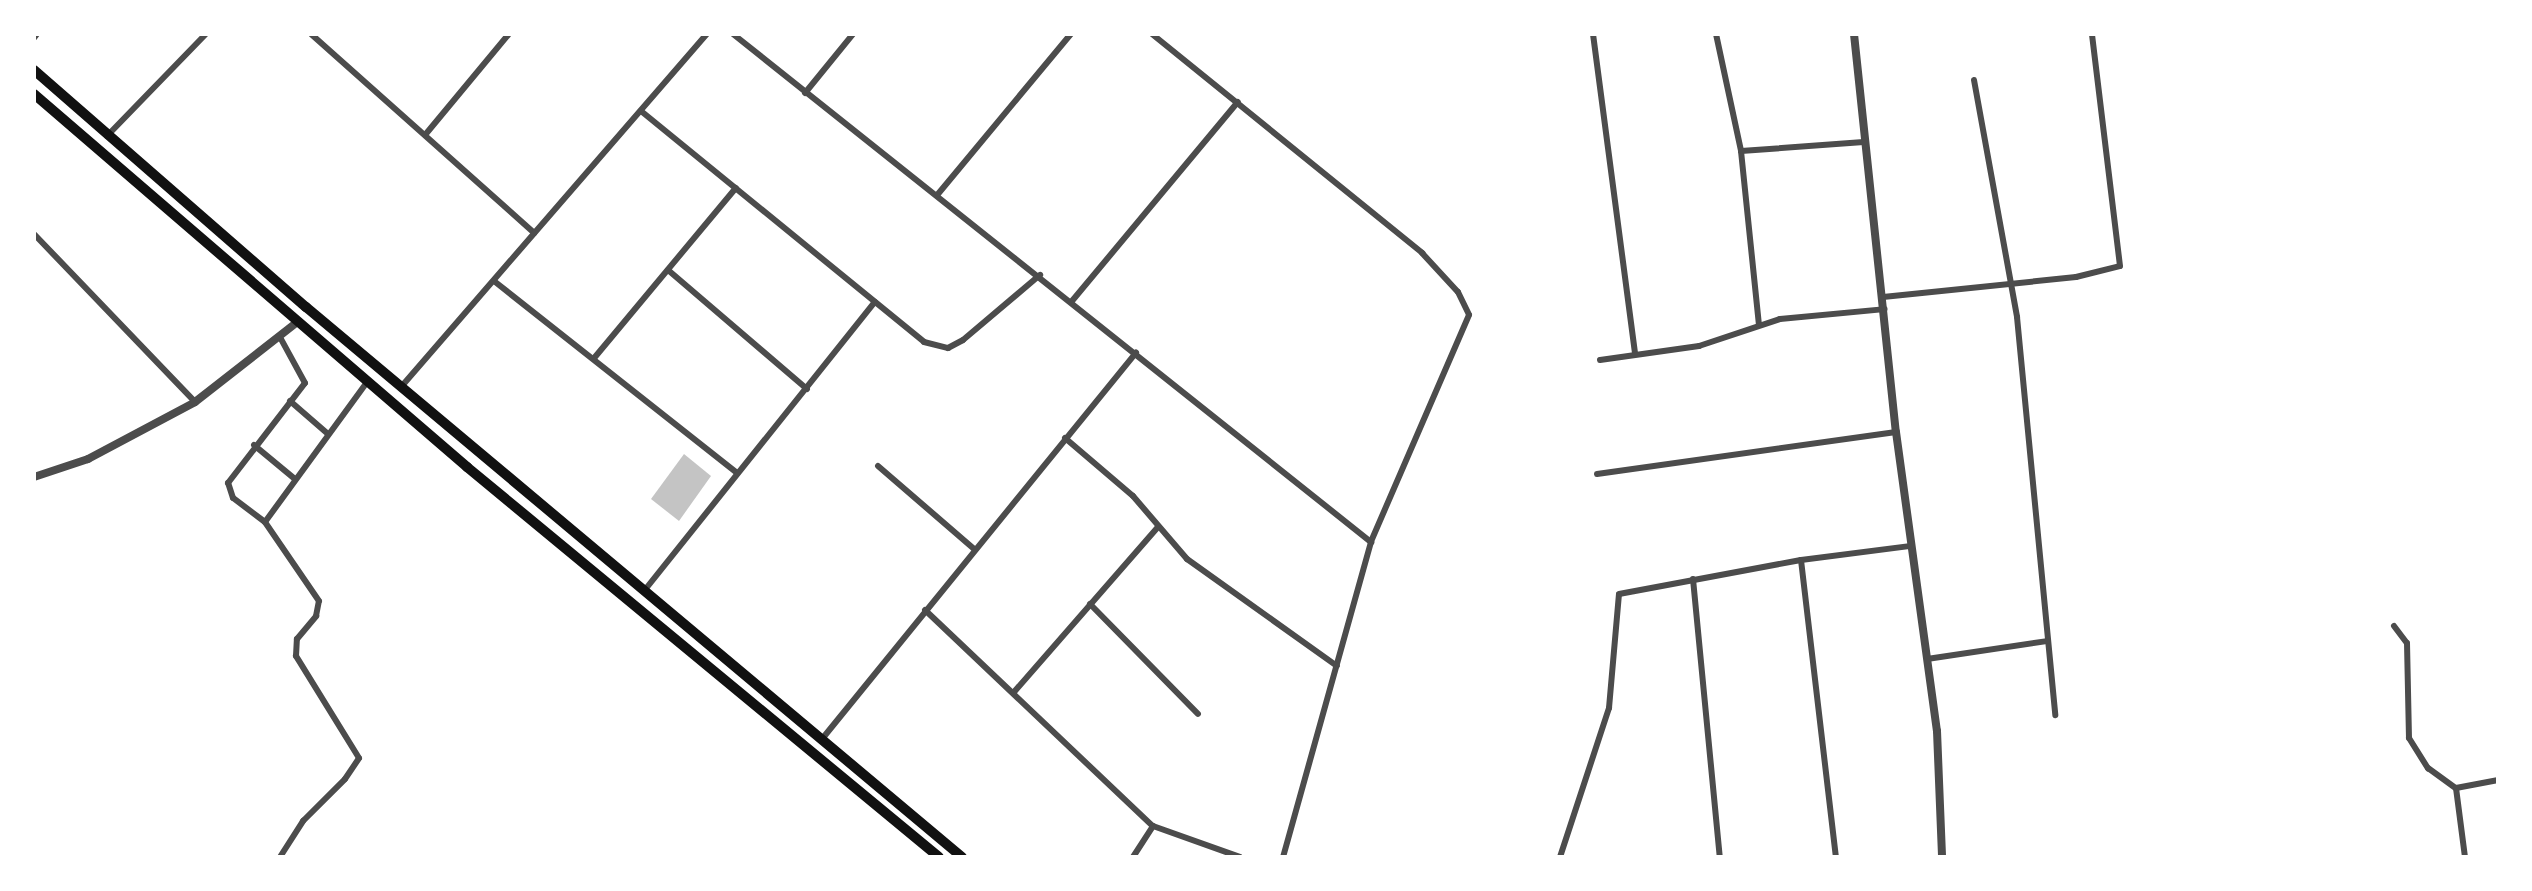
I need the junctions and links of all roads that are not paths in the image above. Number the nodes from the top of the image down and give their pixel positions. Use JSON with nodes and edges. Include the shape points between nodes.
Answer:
{"nodes":[{"id":1,"x":206,"y":34,"type":"edge"},
{"id":2,"x":311,"y":34,"type":"edge"},
{"id":3,"x":707,"y":34,"type":"edge"},
{"id":4,"x":733,"y":34,"type":"edge"},
{"id":5,"x":853,"y":34,"type":"edge"},
{"id":6,"x":1071,"y":34,"type":"edge"},
{"id":7,"x":1152,"y":34,"type":"edge"},
{"id":8,"x":1593,"y":34,"type":"edge"},
{"id":9,"x":1716,"y":34,"type":"edge"},
{"id":10,"x":1854,"y":34,"type":"edge"},
{"id":11,"x":2092,"y":34,"type":"edge"},
{"id":12,"x":508,"y":35,"type":"edge"},
{"id":13,"x":34,"y":70,"type":"edge"},
{"id":14,"x":1974,"y":80,"type":"dead end"},
{"id":15,"x":805,"y":93,"type":"junction"},
{"id":16,"x":34,"y":94,"type":"edge"},
{"id":17,"x":1238,"y":102,"type":"junction"},
{"id":18,"x":641,"y":111,"type":"junction"},
{"id":19,"x":425,"y":135,"type":"junction"},
{"id":20,"x":107,"y":136,"type":"junction"},
{"id":21,"x":1864,"y":142,"type":"junction"},
{"id":22,"x":1741,"y":151,"type":"junction"},
{"id":23,"x":736,"y":188,"type":"junction"},
{"id":24,"x":938,"y":194,"type":"junction"},
{"id":25,"x":534,"y":233,"type":"junction"},
{"id":26,"x":34,"y":234,"type":"edge"},
{"id":27,"x":668,"y":270,"type":"junction"},
{"id":28,"x":1040,"y":275,"type":"junction"},
{"id":29,"x":494,"y":281,"type":"junction"},
{"id":30,"x":2011,"y":283,"type":"junction"},
{"id":31,"x":1883,"y":297,"type":"junction"},
{"id":32,"x":1072,"y":301,"type":"junction"},
{"id":33,"x":875,"y":302,"type":"junction"},
{"id":34,"x":1885,"y":309,"type":"junction"},
{"id":35,"x":296,"y":323,"type":"junction"},
{"id":36,"x":1759,"y":324,"type":"junction"},
{"id":37,"x":281,"y":339,"type":"junction"},
{"id":38,"x":1136,"y":352,"type":"junction"},
{"id":39,"x":1635,"y":354,"type":"junction"},
{"id":40,"x":595,"y":357,"type":"junction"},
{"id":41,"x":1600,"y":360,"type":"dead end"},
{"id":42,"x":367,"y":382,"type":"junction"},
{"id":43,"x":401,"y":387,"type":"junction"},
{"id":44,"x":807,"y":389,"type":"junction"},
{"id":45,"x":290,"y":401,"type":"junction"},
{"id":46,"x":195,"y":402,"type":"junction"},
{"id":47,"x":1896,"y":432,"type":"junction"},
{"id":48,"x":328,"y":434,"type":"junction"},
{"id":49,"x":1065,"y":438,"type":"junction"},
{"id":50,"x":254,"y":445,"type":"junction"},
{"id":51,"x":878,"y":466,"type":"dead end"},
{"id":52,"x":737,"y":473,"type":"junction"},
{"id":53,"x":1597,"y":474,"type":"dead end"},
{"id":54,"x":34,"y":477,"type":"edge"},
{"id":55,"x":295,"y":479,"type":"junction"},
{"id":56,"x":265,"y":522,"type":"junction"},
{"id":57,"x":1158,"y":527,"type":"junction"},
{"id":58,"x":1371,"y":542,"type":"junction"},
{"id":59,"x":1911,"y":546,"type":"junction"},
{"id":60,"x":974,"y":549,"type":"junction"},
{"id":61,"x":1801,"y":560,"type":"junction"},
{"id":62,"x":615,"y":566,"type":"junction"},
{"id":63,"x":605,"y":579,"type":"junction"},
{"id":64,"x":1693,"y":579,"type":"junction"},
{"id":65,"x":644,"y":591,"type":"junction"},
{"id":66,"x":1090,"y":604,"type":"junction"},
{"id":67,"x":925,"y":610,"type":"junction"},
{"id":68,"x":2394,"y":626,"type":"dead end"},
{"id":69,"x":2047,"y":641,"type":"junction"},
{"id":70,"x":1927,"y":659,"type":"junction"},
{"id":71,"x":1337,"y":666,"type":"junction"},
{"id":72,"x":1014,"y":692,"type":"junction"},
{"id":73,"x":1198,"y":714,"type":"dead end"},
{"id":74,"x":2055,"y":715,"type":"dead end"},
{"id":75,"x":822,"y":739,"type":"junction"},
{"id":76,"x":845,"y":758,"type":"junction"},
{"id":77,"x":835,"y":770,"type":"junction"},
{"id":78,"x":2498,"y":780,"type":"edge"},
{"id":79,"x":2456,"y":788,"type":"junction"},
{"id":80,"x":1153,"y":826,"type":"junction"},
{"id":81,"x":280,"y":857,"type":"edge"},
{"id":82,"x":939,"y":857,"type":"edge"},
{"id":83,"x":962,"y":857,"type":"edge"},
{"id":84,"x":1133,"y":857,"type":"edge"},
{"id":85,"x":1240,"y":857,"type":"edge"},
{"id":86,"x":1283,"y":857,"type":"edge"},
{"id":87,"x":1560,"y":857,"type":"edge"},
{"id":88,"x":1720,"y":857,"type":"edge"},
{"id":89,"x":1834,"y":857,"type":"edge"},
{"id":90,"x":1942,"y":857,"type":"edge"},
{"id":91,"x":2465,"y":857,"type":"edge"}],
"edges":[{"from":1,"to":20,"type":"street"},
{"from":2,"to":19,"type":"street"},
{"from":3,"to":18,"type":"street"},
{"from":4,"to":15,"type":"street"},
{"from":5,"to":15,"type":"street"},
{"from":6,"to":24,"type":"street"},
{"from":7,"to":17,"type":"street"},
{"from":8,"to":39,"type":"street"},
{"from":9,"to":22,"type":"street"},
{"from":10,"to":21,"type":"street"},
{"from":11,"to":30,"type":"street","via":[[2120,266],[2098,274]]},
{"from":12,"to":19,"type":"street"},
{"from":13,"to":20,"type":"main road"},
{"from":14,"to":30,"type":"street"},
{"from":15,"to":24,"type":"street"},
{"from":16,"to":35,"type":"main road"},
{"from":17,"to":32,"type":"street"},
{"from":17,"to":58,"type":"street","via":[[1422,253],[1458,292],[1469,315]]},
{"from":18,"to":23,"type":"street"},
{"from":18,"to":25,"type":"street"},
{"from":19,"to":25,"type":"street"},
{"from":20,"to":43,"type":"main road"},
{"from":21,"to":22,"type":"street"},
{"from":21,"to":31,"type":"street"},
{"from":22,"to":36,"type":"street"},
{"from":23,"to":27,"type":"street"},
{"from":23,"to":33,"type":"street"},
{"from":24,"to":28,"type":"street"},
{"from":25,"to":29,"type":"street"},
{"from":26,"to":46,"type":"street"},
{"from":27,"to":40,"type":"street"},
{"from":27,"to":44,"type":"street"},
{"from":28,"to":32,"type":"street"},
{"from":28,"to":33,"type":"street","via":[[948,348],[924,342]]},
{"from":29,"to":40,"type":"street"},
{"from":29,"to":43,"type":"street"},
{"from":30,"to":31,"type":"street"},
{"from":30,"to":69,"type":"street"},
{"from":31,"to":34,"type":"street"},
{"from":32,"to":38,"type":"street"},
{"from":33,"to":44,"type":"street"},
{"from":34,"to":36,"type":"street"},
{"from":34,"to":47,"type":"street"},
{"from":35,"to":37,"type":"street"},
{"from":35,"to":42,"type":"main road"},
{"from":36,"to":39,"type":"street","via":[[1711,343]]},
{"from":37,"to":45,"type":"street","via":[[306,379]]},
{"from":37,"to":46,"type":"street"},
{"from":38,"to":49,"type":"street"},
{"from":38,"to":58,"type":"street"},
{"from":39,"to":41,"type":"street"},
{"from":40,"to":52,"type":"street"},
{"from":42,"to":48,"type":"street"},
{"from":42,"to":63,"type":"main road"},
{"from":43,"to":62,"type":"main road"},
{"from":44,"to":52,"type":"street"},
{"from":45,"to":48,"type":"street"},
{"from":45,"to":50,"type":"street"},
{"from":46,"to":54,"type":"street","via":[[88,459]]},
{"from":47,"to":53,"type":"street"},
{"from":47,"to":59,"type":"street"},
{"from":48,"to":55,"type":"street"},
{"from":49,"to":57,"type":"street","via":[[1133,496]]},
{"from":49,"to":60,"type":"street"},
{"from":50,"to":55,"type":"street"},
{"from":50,"to":56,"type":"street","via":[[230,475],[228,490]]},
{"from":51,"to":60,"type":"street"},
{"from":52,"to":65,"type":"street"},
{"from":55,"to":56,"type":"street"},
{"from":56,"to":81,"type":"street","via":[[319,601],[316,616],[297,639],[296,656],[359,758],[303,821]]},
{"from":57,"to":66,"type":"street"},
{"from":57,"to":71,"type":"street","via":[[1187,559]]},
{"from":58,"to":71,"type":"street"},
{"from":59,"to":61,"type":"street"},
{"from":59,"to":70,"type":"street"},
{"from":60,"to":67,"type":"street"},
{"from":61,"to":64,"type":"street"},
{"from":61,"to":89,"type":"street"},
{"from":62,"to":63,"type":"main road"},
{"from":62,"to":65,"type":"main road"},
{"from":63,"to":77,"type":"main road"},
{"from":64,"to":87,"type":"street","via":[[1625,590],[1615,598],[1609,708]]},
{"from":64,"to":88,"type":"street"},
{"from":65,"to":75,"type":"main road"},
{"from":66,"to":72,"type":"street"},
{"from":66,"to":73,"type":"street"},
{"from":67,"to":72,"type":"street"},
{"from":67,"to":75,"type":"street"},
{"from":68,"to":79,"type":"street","via":[[2407,643],[2409,738],[2428,768]]},
{"from":69,"to":70,"type":"street"},
{"from":69,"to":74,"type":"street"},
{"from":70,"to":90,"type":"street","via":[[1937,731]]},
{"from":71,"to":86,"type":"street"},
{"from":72,"to":80,"type":"street"},
{"from":75,"to":76,"type":"main road"},
{"from":76,"to":77,"type":"main road"},
{"from":76,"to":83,"type":"main road"},
{"from":77,"to":82,"type":"main road"},
{"from":78,"to":79,"type":"street"},
{"from":79,"to":91,"type":"street"},
{"from":80,"to":84,"type":"street"},
{"from":80,"to":85,"type":"street"}]}
